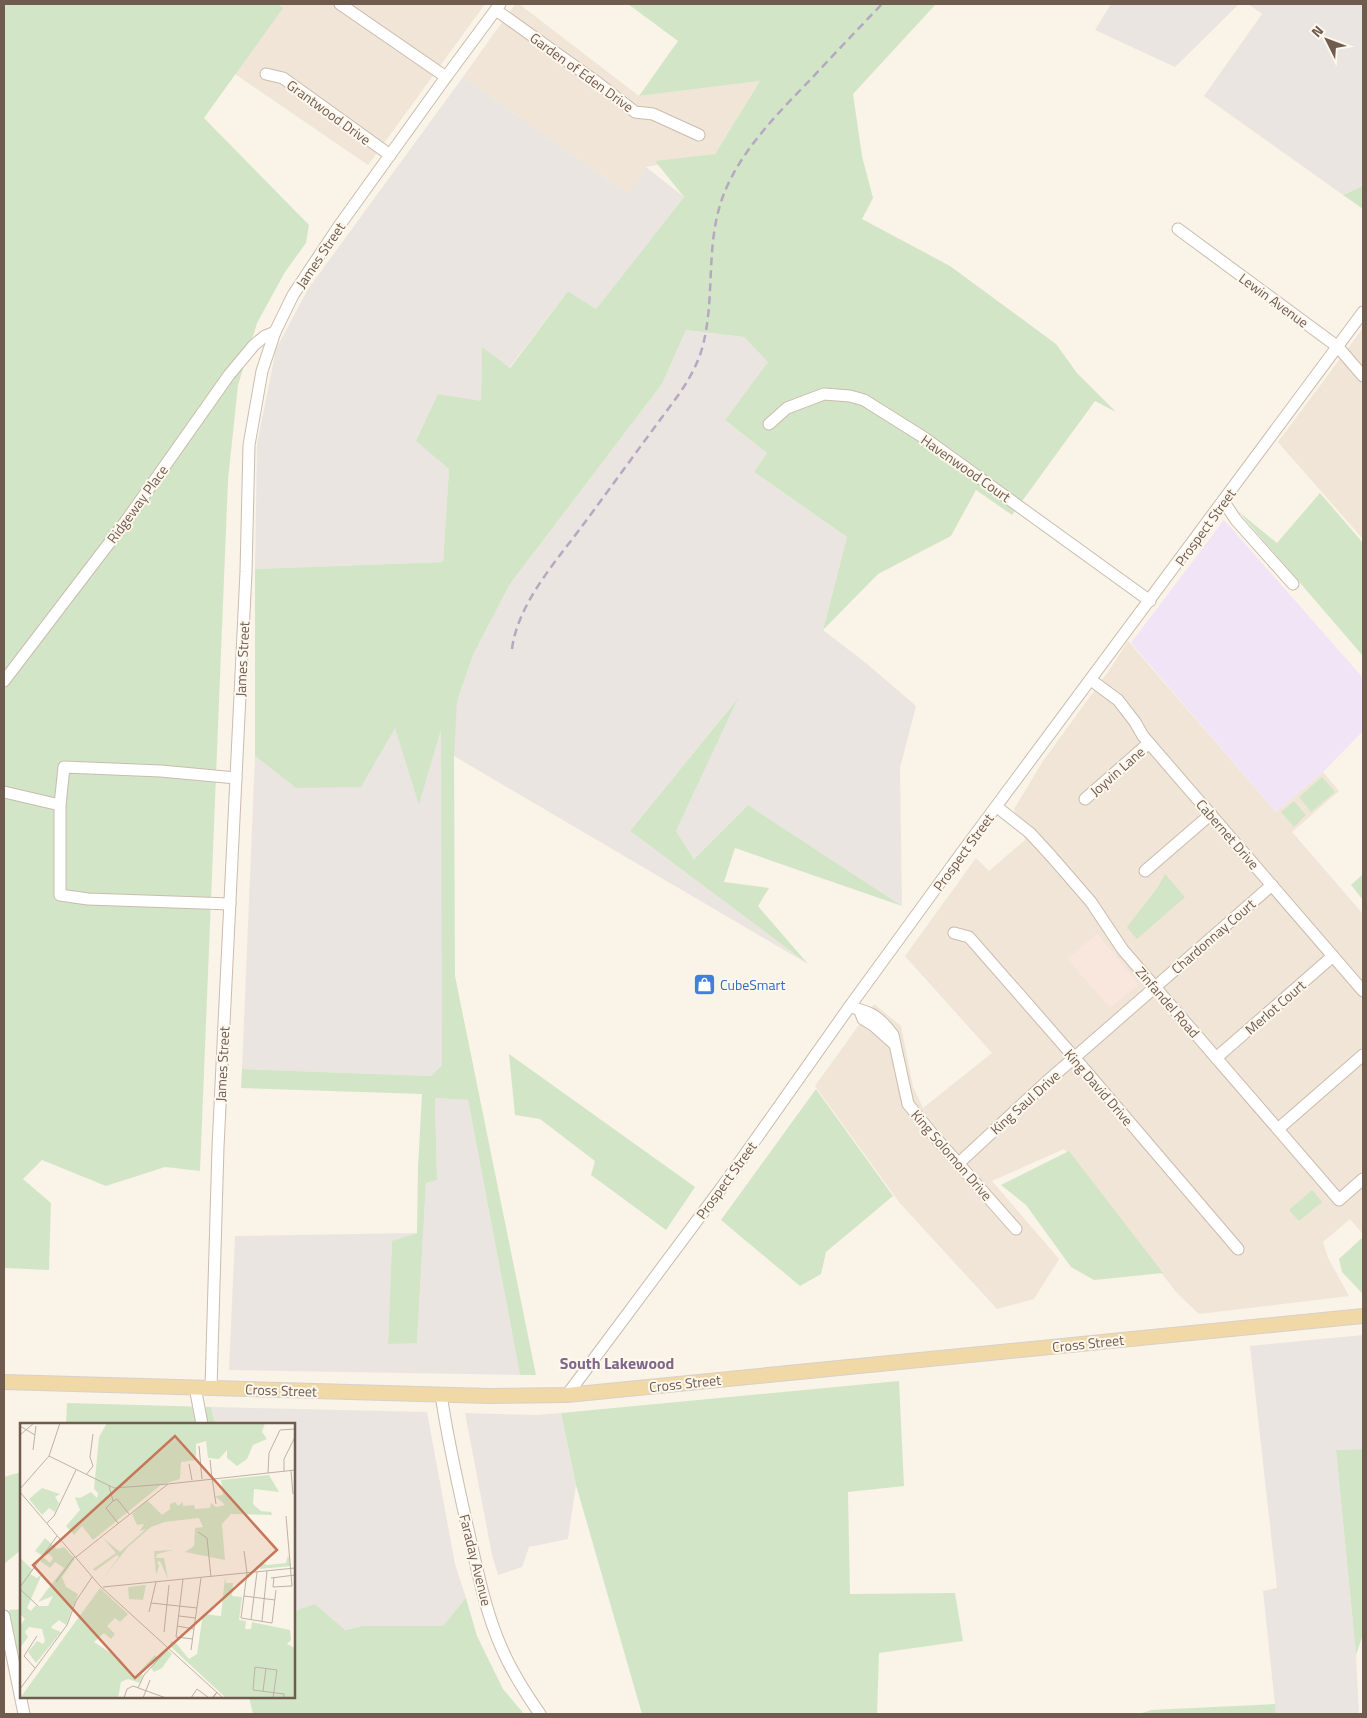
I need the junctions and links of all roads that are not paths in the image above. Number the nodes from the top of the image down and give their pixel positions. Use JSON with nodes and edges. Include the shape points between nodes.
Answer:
{"nodes":[{"id":1,"x":340,"y":4,"type":"edge"},
{"id":2,"x":499,"y":5,"type":"edge"},
{"id":3,"x":266,"y":74,"type":"dead end"},
{"id":4,"x":446,"y":77,"type":"junction"},
{"id":5,"x":699,"y":136,"type":"dead end"},
{"id":6,"x":390,"y":155,"type":"junction"},
{"id":7,"x":1178,"y":229,"type":"dead end"},
{"id":8,"x":1363,"y":312,"type":"edge"},
{"id":9,"x":275,"y":332,"type":"junction"},
{"id":10,"x":1338,"y":347,"type":"junction"},
{"id":11,"x":1363,"y":376,"type":"edge"},
{"id":12,"x":769,"y":424,"type":"dead end"},
{"id":13,"x":1224,"y":502,"type":"junction"},
{"id":14,"x":1292,"y":584,"type":"dead end"},
{"id":15,"x":1150,"y":602,"type":"junction"},
{"id":16,"x":1092,"y":680,"type":"junction"},
{"id":17,"x":4,"y":681,"type":"edge"},
{"id":18,"x":1149,"y":743,"type":"junction"},
{"id":19,"x":236,"y":778,"type":"junction"},
{"id":20,"x":4,"y":792,"type":"edge"},
{"id":21,"x":1085,"y":799,"type":"dead end"},
{"id":22,"x":60,"y":805,"type":"junction"},
{"id":23,"x":997,"y":807,"type":"junction"},
{"id":24,"x":1211,"y":814,"type":"junction"},
{"id":25,"x":1145,"y":871,"type":"dead end"},
{"id":26,"x":1272,"y":885,"type":"junction"},
{"id":27,"x":230,"y":904,"type":"junction"},
{"id":28,"x":954,"y":933,"type":"dead end"},
{"id":29,"x":1333,"y":956,"type":"junction"},
{"id":30,"x":1155,"y":987,"type":"junction"},
{"id":31,"x":1363,"y":991,"type":"edge"},
{"id":32,"x":855,"y":1009,"type":"junction"},
{"id":33,"x":1115,"y":1022,"type":"joint"},
{"id":34,"x":1363,"y":1055,"type":"edge"},
{"id":35,"x":1074,"y":1057,"type":"junction"},
{"id":36,"x":1216,"y":1058,"type":"junction"},
{"id":37,"x":1278,"y":1129,"type":"junction"},
{"id":38,"x":958,"y":1163,"type":"junction"},
{"id":39,"x":1363,"y":1179,"type":"edge"},
{"id":40,"x":1016,"y":1229,"type":"dead end"},
{"id":41,"x":1238,"y":1249,"type":"dead end"},
{"id":42,"x":1363,"y":1316,"type":"edge"},
{"id":43,"x":4,"y":1382,"type":"edge"},
{"id":44,"x":195,"y":1387,"type":"junction"},
{"id":45,"x":211,"y":1388,"type":"junction"},
{"id":46,"x":441,"y":1394,"type":"junction"},
{"id":47,"x":567,"y":1396,"type":"junction"},
{"id":48,"x":202,"y":1423,"type":"edge"},
{"id":49,"x":4,"y":1616,"type":"edge"},
{"id":50,"x":20,"y":1694,"type":"edge"},
{"id":51,"x":21,"y":1698,"type":"edge"},
{"id":52,"x":24,"y":1714,"type":"edge"},
{"id":53,"x":540,"y":1714,"type":"edge"}],
"edges":[{"from":1,"to":4,"type":"street"},
{"from":2,"to":4,"type":"street","name":"James Street"},
{"from":2,"to":5,"type":"street","name":"Garden of Eden Drive","via":[[635,112],[653,114]]},
{"from":3,"to":6,"type":"street","name":"Grantwood Drive","via":[[283,78]]},
{"from":4,"to":6,"type":"street","name":"James Street"},
{"from":6,"to":9,"type":"street","name":"James Street","via":[[293,295]]},
{"from":7,"to":10,"type":"street","name":"Lewin Avenue"},
{"from":8,"to":10,"type":"street","name":"Prospect Street"},
{"from":9,"to":17,"type":"street","name":"Ridgeway Place","via":[[254,344],[126,521]]},
{"from":9,"to":19,"type":"street","name":"James Street","via":[[262,371],[249,446]]},
{"from":10,"to":11,"type":"street","name":"Lewin Avenue"},
{"from":10,"to":13,"type":"street","name":"Prospect Street"},
{"from":12,"to":15,"type":"street","name":"Havenwood Court","via":[[787,408],[824,394],[864,400],[923,437]]},
{"from":13,"to":14,"type":"street"},
{"from":13,"to":15,"type":"street","name":"Prospect Street"},
{"from":15,"to":16,"type":"street","name":"Prospect Street"},
{"from":16,"to":18,"type":"street","name":"Cabernet Drive","via":[[1118,700]]},
{"from":16,"to":23,"type":"street","name":"Prospect Street"},
{"from":18,"to":21,"type":"street","name":"Joyvin Lane"},
{"from":18,"to":24,"type":"street","name":"Cabernet Drive"},
{"from":19,"to":22,"type":"street","via":[[161,770],[64,767]]},
{"from":19,"to":27,"type":"street","name":"James Street"},
{"from":20,"to":22,"type":"street"},
{"from":22,"to":27,"type":"street","via":[[60,894],[88,899]]},
{"from":23,"to":30,"type":"street","name":"Zinfandel Road","via":[[1030,833],[1052,857],[1091,902],[1124,950]]},
{"from":23,"to":32,"type":"street","name":"Prospect Street"},
{"from":24,"to":25,"type":"street"},
{"from":24,"to":26,"type":"street","name":"Cabernet Drive"},
{"from":26,"to":29,"type":"street","name":"Cabernet Drive"},
{"from":26,"to":30,"type":"street","name":"Chardonnay Court"},
{"from":27,"to":45,"type":"street","name":"James Street"},
{"from":28,"to":35,"type":"street","name":"King David Drive","via":[[969,937]]},
{"from":29,"to":31,"type":"street","name":"Cabernet Drive"},
{"from":29,"to":36,"type":"street","name":"Merlot Court"},
{"from":30,"to":33,"type":"street","name":"Chardonnay Court"},
{"from":30,"to":36,"type":"street","name":"Zinfandel Road"},
{"from":32,"to":38,"type":"street","name":"King Solomon Drive","via":[[867,1012],[888,1027],[893,1035],[908,1104]]},
{"from":32,"to":47,"type":"street","name":"Prospect Street"},
{"from":33,"to":35,"type":"street","name":"King Saul Drive"},
{"from":34,"to":37,"type":"street"},
{"from":35,"to":38,"type":"street","name":"King Saul Drive"},
{"from":35,"to":41,"type":"street","name":"King David Drive"},
{"from":36,"to":37,"type":"street","name":"Zinfandel Road"},
{"from":37,"to":39,"type":"street","name":"Zinfandel Road","via":[[1339,1200]]},
{"from":38,"to":40,"type":"street","name":"King Solomon Drive"},
{"from":42,"to":47,"type":"main road","name":"Cross Street"},
{"from":43,"to":44,"type":"main road","name":"Cross Street"},
{"from":44,"to":45,"type":"main road","name":"Cross Street"},
{"from":44,"to":48,"type":"street"},
{"from":45,"to":46,"type":"main road","name":"Cross Street"},
{"from":46,"to":47,"type":"main road","name":"Cross Street"},
{"from":46,"to":53,"type":"street","name":"Faraday Avenue","via":[[453,1463],[488,1611],[501,1648]]},
{"from":49,"to":50,"type":"street"},
{"from":51,"to":52,"type":"street"}]}
